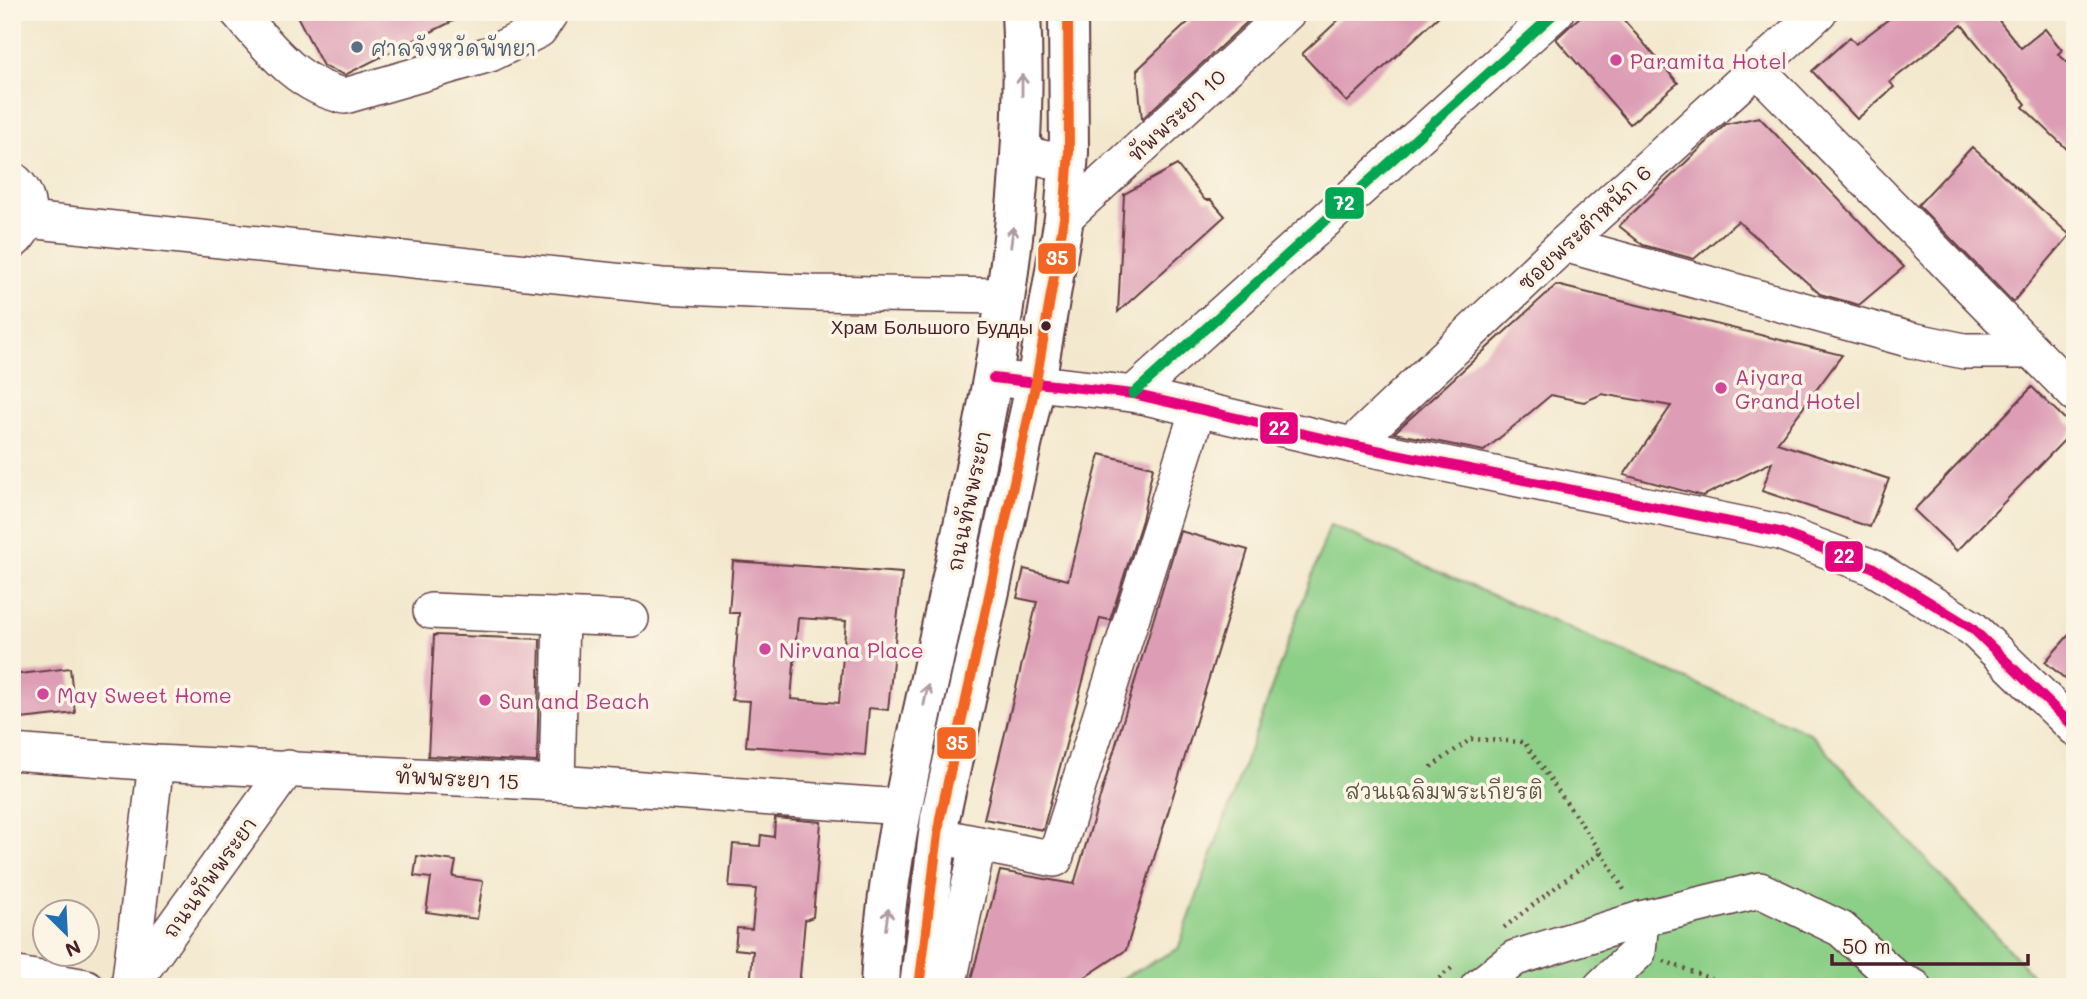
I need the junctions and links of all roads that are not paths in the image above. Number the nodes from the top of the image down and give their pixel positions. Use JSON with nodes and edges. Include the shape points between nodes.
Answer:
{"nodes":[{"id":1,"x":238,"y":12,"type":"edge"},
{"id":2,"x":551,"y":12,"type":"edge"},
{"id":3,"x":1021,"y":12,"type":"edge"},
{"id":4,"x":1068,"y":12,"type":"edge"},
{"id":5,"x":1288,"y":12,"type":"edge"},
{"id":6,"x":1556,"y":12,"type":"edge"},
{"id":7,"x":1819,"y":12,"type":"edge"},
{"id":8,"x":1756,"y":68,"type":"junction"},
{"id":9,"x":1069,"y":152,"type":"junction"},
{"id":10,"x":1022,"y":153,"type":"junction"},
{"id":11,"x":12,"y":179,"type":"edge"},
{"id":12,"x":1064,"y":218,"type":"junction"},
{"id":13,"x":20,"y":231,"type":"edge"},
{"id":14,"x":1564,"y":244,"type":"junction"},
{"id":15,"x":1004,"y":296,"type":"junction"},
{"id":16,"x":2030,"y":351,"type":"junction"},
{"id":17,"x":993,"y":378,"type":"junction"},
{"id":18,"x":1036,"y":382,"type":"junction"},
{"id":19,"x":1133,"y":394,"type":"junction"},
{"id":20,"x":2075,"y":394,"type":"edge"},
{"id":21,"x":1198,"y":409,"type":"junction"},
{"id":22,"x":1352,"y":445,"type":"junction"},
{"id":23,"x":430,"y":611,"type":"dead end"},
{"id":24,"x":561,"y":615,"type":"junction"},
{"id":25,"x":631,"y":619,"type":"dead end"},
{"id":26,"x":2075,"y":728,"type":"edge"},
{"id":27,"x":12,"y":752,"type":"edge"},
{"id":28,"x":156,"y":763,"type":"junction"},
{"id":29,"x":288,"y":768,"type":"junction"},
{"id":30,"x":557,"y":783,"type":"junction"},
{"id":31,"x":902,"y":807,"type":"junction"},
{"id":32,"x":938,"y":836,"type":"junction"},
{"id":33,"x":978,"y":844,"type":"junction"},
{"id":34,"x":1639,"y":935,"type":"junction"},
{"id":35,"x":12,"y":974,"type":"edge"},
{"id":36,"x":1469,"y":974,"type":"edge"},
{"id":37,"x":86,"y":987,"type":"edge"},
{"id":38,"x":130,"y":987,"type":"edge"},
{"id":39,"x":880,"y":987,"type":"edge"},
{"id":40,"x":919,"y":987,"type":"edge"},
{"id":41,"x":948,"y":987,"type":"edge"},
{"id":42,"x":1601,"y":987,"type":"edge"},
{"id":43,"x":1914,"y":987,"type":"edge"}],
"edges":[{"from":1,"to":2,"type":"street","via":[[283,63],[325,92],[345,96],[490,54],[539,30]]},
{"from":10,"to":3,"type":"main road","name":"ถนนทัพพระยา","one_way":true},
{"from":4,"to":9,"type":"main road","name":"ถนนทัพพระยา"},
{"from":5,"to":12,"type":"street","name":"ทัพพระยา 10"},
{"from":6,"to":19,"type":"street"},
{"from":7,"to":8,"type":"street","name":"ซอยพระตำหนัก 6"},
{"from":8,"to":14,"type":"street","name":"ซอยพระตำหนัก 6"},
{"from":8,"to":16,"type":"street"},
{"from":9,"to":10,"type":"street","via":[[1050,160]]},
{"from":9,"to":12,"type":"main road","name":"ถนนทัพพระยา"},
{"from":15,"to":10,"type":"main road","name":"ถนนทัพพระยา","one_way":true},
{"from":11,"to":13,"type":"street","via":[[28,201]]},
{"from":12,"to":18,"type":"main road","name":"ถนนทัพพระยา"},
{"from":13,"to":15,"type":"street","via":[[662,286]]},
{"from":14,"to":16,"type":"street","via":[[1911,340],[1964,351]]},
{"from":14,"to":22,"type":"street","name":"ซอยพระตำหนัก 6"},
{"from":15,"to":17,"type":"main road","name":"ถนนทัพพระยา"},
{"from":16,"to":20,"type":"street"},
{"from":17,"to":18,"type":"street"},
{"from":31,"to":17,"type":"main road","name":"ถนนทัพพระยา","one_way":true},
{"from":18,"to":19,"type":"street"},
{"from":18,"to":32,"type":"main road","name":"ถนนทัพพระยา"},
{"from":19,"to":21,"type":"street"},
{"from":21,"to":22,"type":"street"},
{"from":21,"to":33,"type":"street","via":[[1055,859]]},
{"from":22,"to":26,"type":"street","via":[[1736,521],[1817,545],[1889,576],[1972,628]]},
{"from":23,"to":24,"type":"street"},
{"from":24,"to":25,"type":"street"},
{"from":24,"to":30,"type":"street"},
{"from":27,"to":28,"type":"street","name":"ทัพพระยา 15"},
{"from":28,"to":29,"type":"street","name":"ทัพพระยา 15"},
{"from":28,"to":38,"type":"street"},
{"from":29,"to":30,"type":"street","name":"ทัพพระยา 15"},
{"from":29,"to":38,"type":"street","name":"ถนนทัพพระยา"},
{"from":30,"to":31,"type":"street","name":"ทัพพระยา 15"},
{"from":39,"to":31,"type":"main road","name":"ถนนทัพพระยา","one_way":true},
{"from":32,"to":33,"type":"street"},
{"from":32,"to":40,"type":"main road","name":"ถนนทัพพระยา"},
{"from":33,"to":41,"type":"street"},
{"from":34,"to":36,"type":"street","via":[[1515,958]]},
{"from":34,"to":42,"type":"street"},
{"from":34,"to":43,"type":"street","via":[[1760,890],[1841,929],[1898,980]]},
{"from":35,"to":37,"type":"street"}]}
